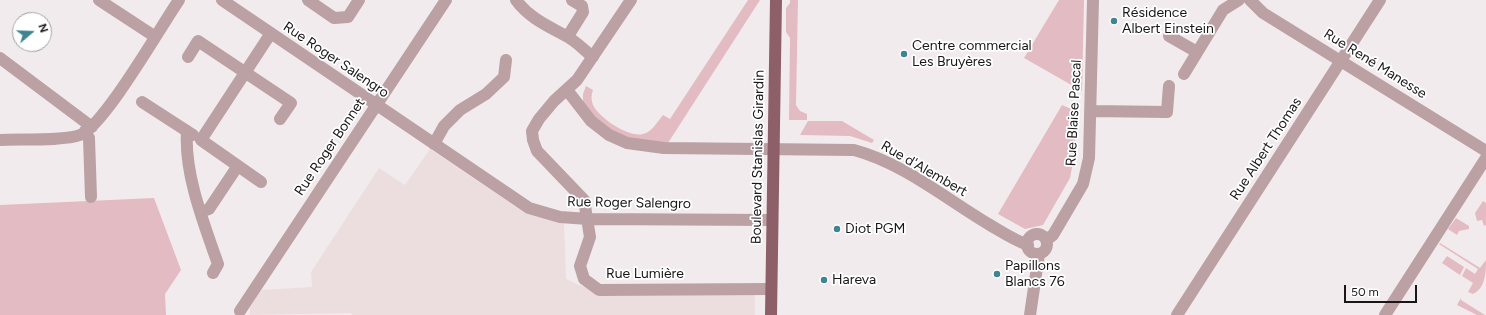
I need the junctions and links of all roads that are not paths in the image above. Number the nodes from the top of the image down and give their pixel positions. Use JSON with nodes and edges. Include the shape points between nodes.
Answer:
{"nodes":[{"id":1,"x":99,"y":0,"type":"edge"},
{"id":2,"x":179,"y":0,"type":"edge"},
{"id":3,"x":222,"y":0,"type":"edge"},
{"id":4,"x":308,"y":0,"type":"edge"},
{"id":5,"x":359,"y":0,"type":"edge"},
{"id":6,"x":446,"y":0,"type":"edge"},
{"id":7,"x":516,"y":0,"type":"edge"},
{"id":8,"x":572,"y":0,"type":"edge"},
{"id":9,"x":631,"y":0,"type":"edge"},
{"id":10,"x":776,"y":0,"type":"edge"},
{"id":11,"x":1093,"y":0,"type":"edge"},
{"id":12,"x":1239,"y":0,"type":"edge"},
{"id":13,"x":1250,"y":0,"type":"edge"},
{"id":14,"x":1380,"y":0,"type":"edge"},
{"id":15,"x":271,"y":33,"type":"junction"},
{"id":16,"x":154,"y":36,"type":"junction"},
{"id":17,"x":568,"y":36,"type":"junction"},
{"id":18,"x":1169,"y":36,"type":"dead end"},
{"id":19,"x":1197,"y":52,"type":"junction"},
{"id":20,"x":188,"y":57,"type":"dead end"},
{"id":21,"x":0,"y":58,"type":"edge"},
{"id":22,"x":593,"y":58,"type":"junction"},
{"id":23,"x":506,"y":60,"type":"dead end"},
{"id":24,"x":1341,"y":60,"type":"junction"},
{"id":25,"x":244,"y":72,"type":"junction"},
{"id":26,"x":1184,"y":74,"type":"dead end"},
{"id":27,"x":1169,"y":86,"type":"dead end"},
{"id":28,"x":567,"y":90,"type":"junction"},
{"id":29,"x":142,"y":102,"type":"dead end"},
{"id":30,"x":376,"y":105,"type":"junction"},
{"id":31,"x":1091,"y":111,"type":"junction"},
{"id":32,"x":280,"y":119,"type":"dead end"},
{"id":33,"x":86,"y":131,"type":"junction"},
{"id":34,"x":187,"y":131,"type":"junction"},
{"id":35,"x":0,"y":140,"type":"edge"},
{"id":36,"x":201,"y":140,"type":"junction"},
{"id":37,"x":434,"y":144,"type":"junction"},
{"id":38,"x":773,"y":148,"type":"junction"},
{"id":39,"x":1486,"y":151,"type":"edge"},
{"id":40,"x":1486,"y":158,"type":"edge"},
{"id":41,"x":237,"y":167,"type":"junction"},
{"id":42,"x":261,"y":182,"type":"dead end"},
{"id":43,"x":91,"y":198,"type":"dead end"},
{"id":44,"x":201,"y":212,"type":"junction"},
{"id":45,"x":588,"y":219,"type":"junction"},
{"id":46,"x":772,"y":220,"type":"junction"},
{"id":47,"x":1046,"y":240,"type":"junction"},
{"id":48,"x":1028,"y":245,"type":"junction"},
{"id":49,"x":1039,"y":254,"type":"junction"},
{"id":50,"x":213,"y":273,"type":"dead end"},
{"id":51,"x":771,"y":289,"type":"junction"},
{"id":52,"x":240,"y":311,"type":"dead end"},
{"id":53,"x":770,"y":315,"type":"edge"},
{"id":54,"x":1030,"y":315,"type":"edge"},
{"id":55,"x":1177,"y":315,"type":"edge"},
{"id":56,"x":1385,"y":315,"type":"edge"}],
"edges":[{"from":1,"to":16,"type":"street"},
{"from":2,"to":16,"type":"street"},
{"from":3,"to":15,"type":"street","name":"Rue Roger Salengro"},
{"from":4,"to":5,"type":"street","via":[[334,18],[348,17]]},
{"from":6,"to":30,"type":"street","name":"Rue Roger Bonnet"},
{"from":7,"to":17,"type":"street","via":[[550,29]]},
{"from":8,"to":17,"type":"street","via":[[582,6],[583,12]]},
{"from":9,"to":22,"type":"street","name":"Rue Lumière"},
{"from":10,"to":38,"type":"main road","name":"Boulevard Stanislas Girardin"},
{"from":11,"to":31,"type":"street","name":"Rue Blaise Pascal"},
{"from":12,"to":19,"type":"street","via":[[1223,10]]},
{"from":13,"to":24,"type":"street","name":"Rue René Manesse","via":[[1263,13]]},
{"from":14,"to":24,"type":"street","name":"Rue Albert Thomas"},
{"from":15,"to":25,"type":"street"},
{"from":15,"to":30,"type":"street","name":"Rue Roger Salengro"},
{"from":16,"to":33,"type":"street","via":[[107,110]]},
{"from":17,"to":22,"type":"street"},
{"from":18,"to":19,"type":"street"},
{"from":19,"to":26,"type":"street"},
{"from":20,"to":25,"type":"street","via":[[198,41]]},
{"from":21,"to":33,"type":"street"},
{"from":22,"to":28,"type":"street","name":"Rue Lumière"},
{"from":23,"to":37,"type":"street","via":[[504,77],[486,94],[460,110],[444,126]]},
{"from":24,"to":39,"type":"street","name":"Rue René Manesse"},
{"from":24,"to":55,"type":"street","name":"Rue Albert Thomas"},
{"from":25,"to":32,"type":"street","via":[[291,103]]},
{"from":25,"to":36,"type":"street"},
{"from":27,"to":31,"type":"street","via":[[1167,112]]},
{"from":28,"to":38,"type":"street","name":"Rue d'Alembert","via":[[591,121],[609,135],[627,143],[664,148]]},
{"from":28,"to":45,"type":"street","name":"Rue Lumière","via":[[539,119],[532,131],[533,140],[537,151],[584,200]]},
{"from":29,"to":34,"type":"street"},
{"from":30,"to":37,"type":"street","name":"Rue Roger Salengro"},
{"from":30,"to":52,"type":"street","name":"Rue Roger Bonnet"},
{"from":31,"to":47,"type":"street","name":"Rue Blaise Pascal","via":[[1089,158],[1083,184],[1053,235]]},
{"from":33,"to":35,"type":"street"},
{"from":33,"to":43,"type":"street","via":[[89,138]]},
{"from":34,"to":36,"type":"street"},
{"from":34,"to":44,"type":"street","via":[[189,163]]},
{"from":36,"to":41,"type":"street"},
{"from":37,"to":45,"type":"street","name":"Rue Roger Salengro","via":[[529,208],[560,217]]},
{"from":38,"to":46,"type":"main road","name":"Boulevard Stanislas Girardin"},
{"from":38,"to":48,"type":"street","name":"Rue d'Alembert","via":[[854,150],[872,155]]},
{"from":40,"to":56,"type":"street"},
{"from":41,"to":42,"type":"street"},
{"from":41,"to":44,"type":"street","via":[[209,209]]},
{"from":44,"to":50,"type":"street","via":[[218,264]]},
{"from":45,"to":46,"type":"street","name":"Rue Roger Salengro"},
{"from":45,"to":51,"type":"street","name":"Rue Lumière","via":[[590,237],[580,266],[584,279],[599,290]]},
{"from":46,"to":51,"type":"main road","name":"Boulevard Stanislas Girardin"},
{"from":47,"to":48,"type":"street","via":[[1041,235],[1035,235],[1029,238]]},
{"from":47,"to":49,"type":"street","via":[[1046,248]]},
{"from":48,"to":49,"type":"street","via":[[1033,253]]},
{"from":49,"to":54,"type":"street"},
{"from":51,"to":53,"type":"main road","name":"Boulevard Stanislas Girardin"}]}
